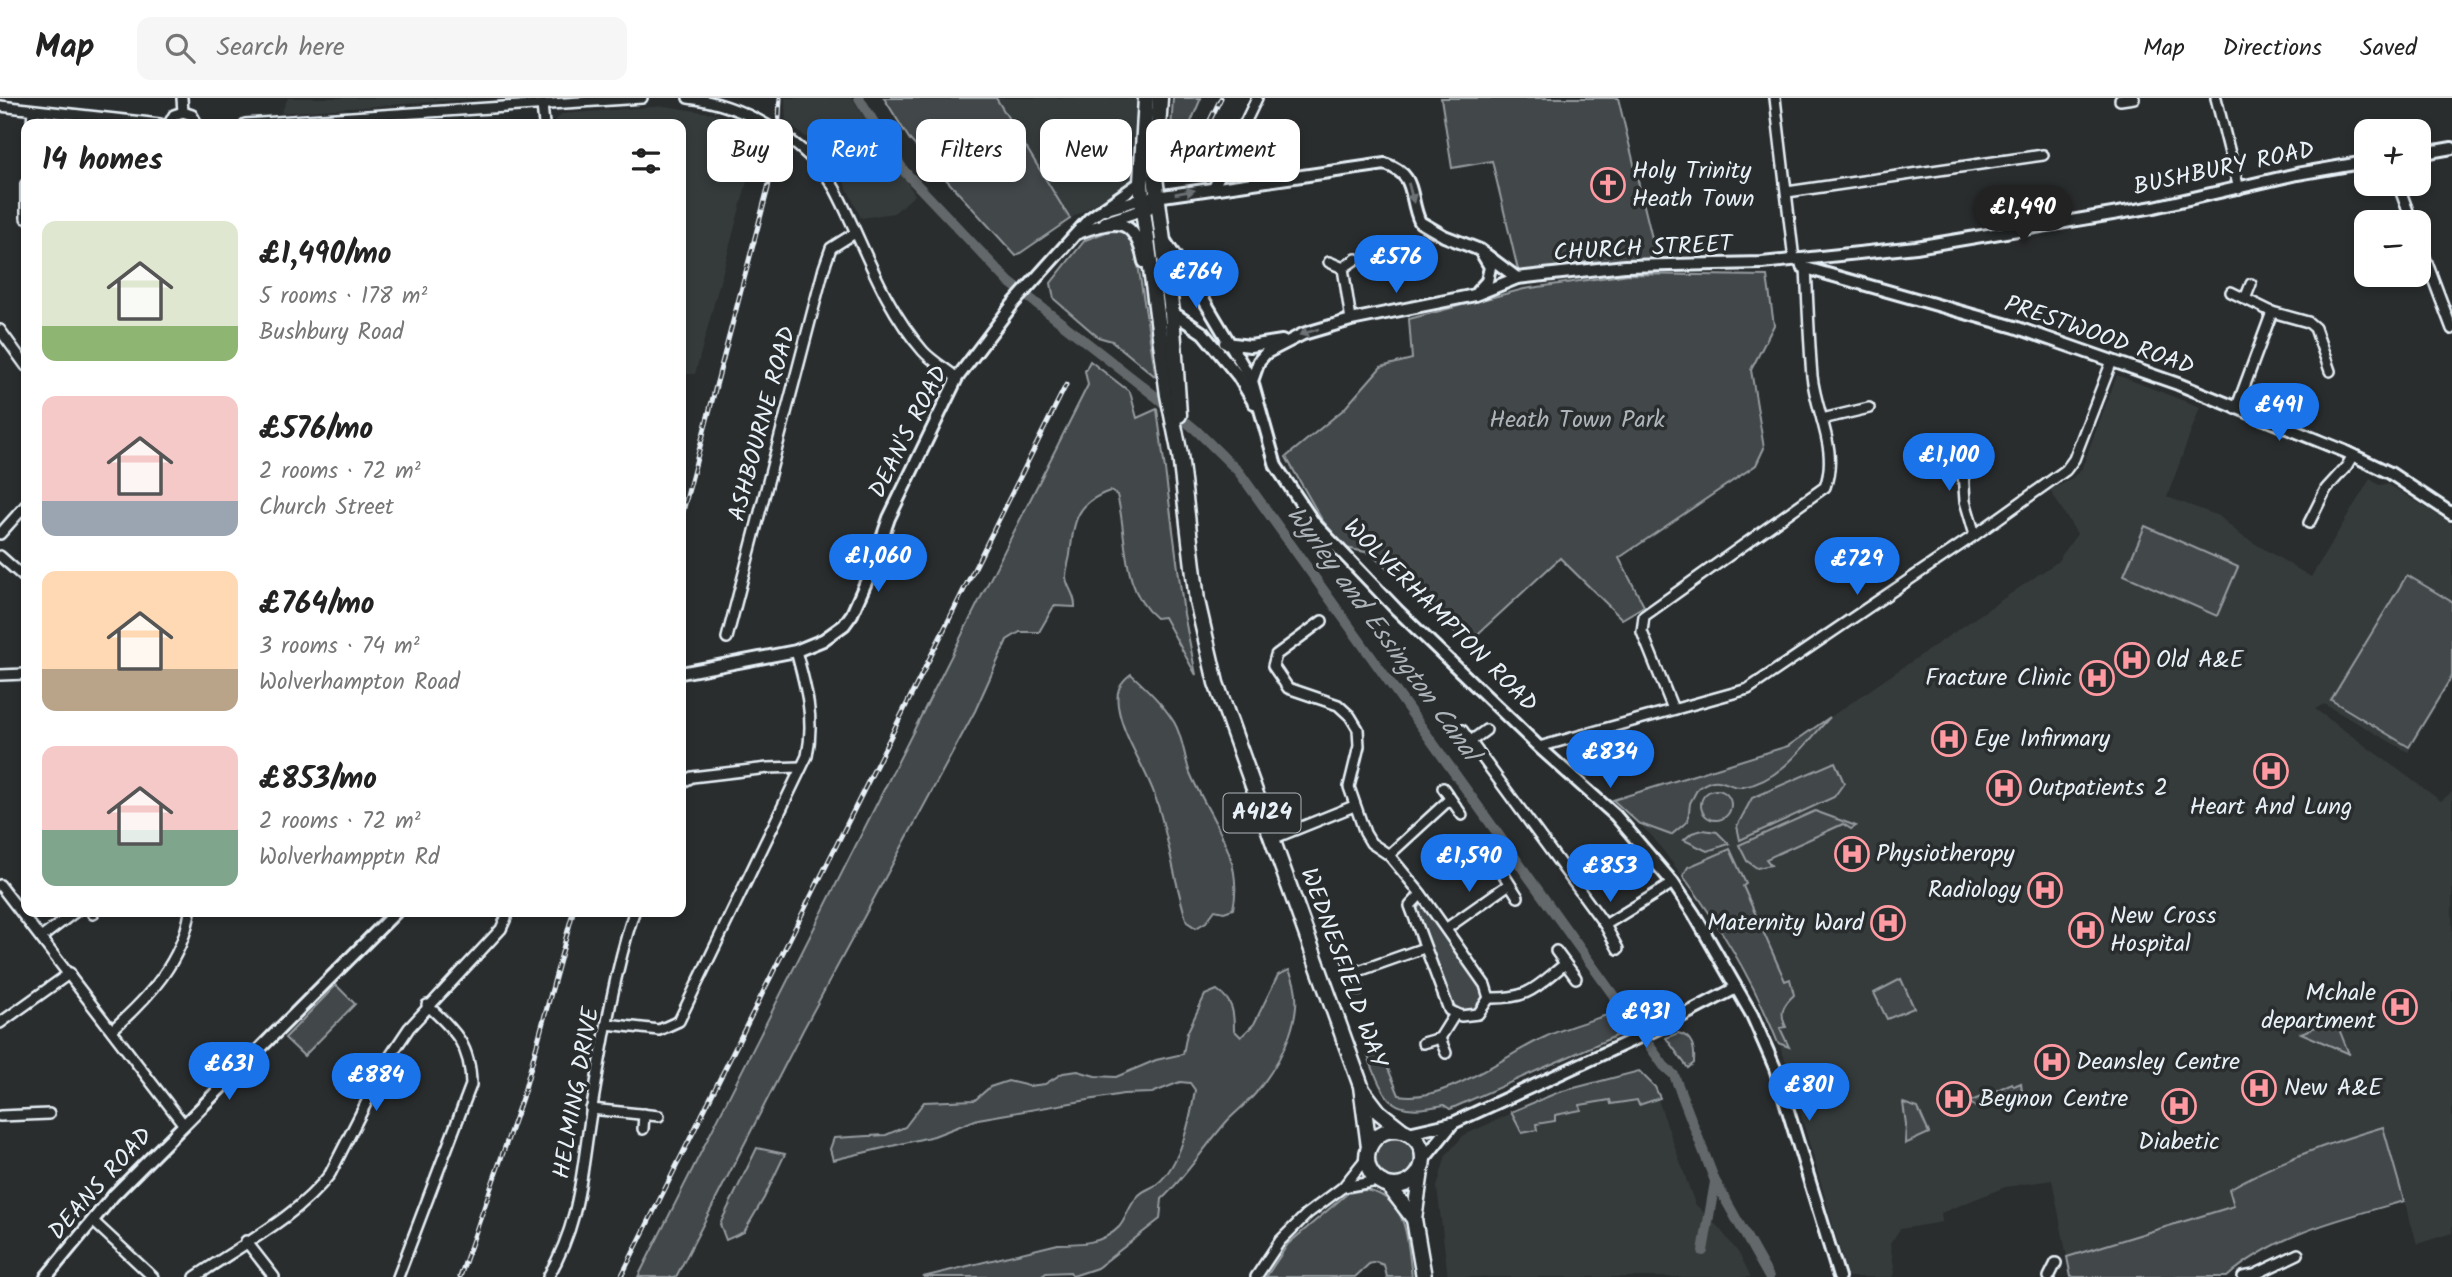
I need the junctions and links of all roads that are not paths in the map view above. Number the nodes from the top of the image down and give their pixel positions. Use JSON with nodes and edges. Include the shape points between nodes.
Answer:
{"nodes":[{"id":1,"x":183,"y":98,"type":"edge"},
{"id":2,"x":642,"y":98,"type":"edge"},
{"id":3,"x":688,"y":98,"type":"edge"},
{"id":4,"x":1146,"y":98,"type":"edge"},
{"id":5,"x":1160,"y":98,"type":"edge"},
{"id":6,"x":1257,"y":98,"type":"edge"},
{"id":7,"x":1775,"y":98,"type":"edge"},
{"id":8,"x":2134,"y":98,"type":"edge"},
{"id":9,"x":2216,"y":98,"type":"edge"},
{"id":10,"x":2120,"y":100,"type":"dead end"},
{"id":11,"x":542,"y":105,"type":"junction"},
{"id":12,"x":0,"y":106,"type":"edge"},
{"id":13,"x":33,"y":110,"type":"junction"},
{"id":14,"x":183,"y":111,"type":"junction"},
{"id":15,"x":32,"y":119,"type":"edge"},
{"id":16,"x":115,"y":119,"type":"edge"},
{"id":17,"x":172,"y":119,"type":"edge"},
{"id":18,"x":194,"y":119,"type":"edge"},
{"id":19,"x":348,"y":119,"type":"edge"},
{"id":20,"x":543,"y":119,"type":"edge"},
{"id":21,"x":2452,"y":148,"type":"edge"},
{"id":22,"x":2431,"y":152,"type":"edge"},
{"id":23,"x":2043,"y":155,"type":"dead end"},
{"id":24,"x":2354,"y":164,"type":"edge"},
{"id":25,"x":1141,"y":182,"type":"junction"},
{"id":26,"x":1214,"y":187,"type":"junction"},
{"id":27,"x":2239,"y":189,"type":"junction"},
{"id":28,"x":1787,"y":191,"type":"junction"},
{"id":29,"x":1147,"y":202,"type":"junction"},
{"id":30,"x":1100,"y":211,"type":"junction"},
{"id":31,"x":1092,"y":228,"type":"junction"},
{"id":32,"x":855,"y":233,"type":"junction"},
{"id":33,"x":1075,"y":234,"type":"junction"},
{"id":34,"x":1161,"y":235,"type":"junction"},
{"id":35,"x":1480,"y":250,"type":"junction"},
{"id":36,"x":1833,"y":256,"type":"junction"},
{"id":37,"x":1356,"y":259,"type":"dead end"},
{"id":38,"x":1329,"y":262,"type":"dead end"},
{"id":39,"x":1800,"y":262,"type":"junction"},
{"id":40,"x":1343,"y":268,"type":"junction"},
{"id":41,"x":1167,"y":272,"type":"junction"},
{"id":42,"x":2431,"y":273,"type":"edge"},
{"id":43,"x":1189,"y":274,"type":"junction"},
{"id":44,"x":1832,"y":275,"type":"junction"},
{"id":45,"x":1517,"y":278,"type":"junction"},
{"id":46,"x":2251,"y":284,"type":"dead end"},
{"id":47,"x":1153,"y":291,"type":"junction"},
{"id":48,"x":2231,"y":292,"type":"dead end"},
{"id":49,"x":1201,"y":295,"type":"junction"},
{"id":50,"x":1475,"y":295,"type":"junction"},
{"id":51,"x":2245,"y":299,"type":"junction"},
{"id":52,"x":2272,"y":312,"type":"junction"},
{"id":53,"x":1172,"y":313,"type":"junction"},
{"id":54,"x":1351,"y":320,"type":"junction"},
{"id":55,"x":2452,"y":329,"type":"edge"},
{"id":56,"x":0,"y":330,"type":"edge"},
{"id":57,"x":1209,"y":336,"type":"junction"},
{"id":58,"x":1287,"y":340,"type":"junction"},
{"id":59,"x":1229,"y":344,"type":"junction"},
{"id":60,"x":1169,"y":357,"type":"junction"},
{"id":61,"x":21,"y":359,"type":"edge"},
{"id":62,"x":2112,"y":360,"type":"junction"},
{"id":63,"x":2330,"y":371,"type":"dead end"},
{"id":64,"x":957,"y":378,"type":"junction"},
{"id":65,"x":1252,"y":381,"type":"junction"},
{"id":66,"x":1870,"y":408,"type":"dead end"},
{"id":67,"x":2236,"y":409,"type":"junction"},
{"id":68,"x":1259,"y":412,"type":"junction"},
{"id":69,"x":1822,"y":419,"type":"junction"},
{"id":70,"x":1947,"y":442,"type":"dead end"},
{"id":71,"x":1981,"y":443,"type":"dead end"},
{"id":72,"x":1961,"y":444,"type":"junction"},
{"id":73,"x":2353,"y":455,"type":"junction"},
{"id":74,"x":21,"y":511,"type":"edge"},
{"id":75,"x":2452,"y":514,"type":"edge"},
{"id":76,"x":2308,"y":523,"type":"dead end"},
{"id":77,"x":0,"y":534,"type":"edge"},
{"id":78,"x":1975,"y":535,"type":"junction"},
{"id":79,"x":0,"y":556,"type":"edge"},
{"id":80,"x":21,"y":575,"type":"edge"},
{"id":81,"x":1322,"y":621,"type":"dead end"},
{"id":82,"x":727,"y":638,"type":"dead end"},
{"id":83,"x":796,"y":651,"type":"junction"},
{"id":84,"x":686,"y":672,"type":"edge"},
{"id":85,"x":21,"y":674,"type":"edge"},
{"id":86,"x":0,"y":675,"type":"edge"},
{"id":87,"x":1673,"y":709,"type":"junction"},
{"id":88,"x":1462,"y":730,"type":"dead end"},
{"id":89,"x":1486,"y":730,"type":"dead end"},
{"id":90,"x":1471,"y":741,"type":"junction"},
{"id":91,"x":1539,"y":747,"type":"junction"},
{"id":92,"x":801,"y":767,"type":"junction"},
{"id":93,"x":686,"y":780,"type":"edge"},
{"id":94,"x":1443,"y":788,"type":"dead end"},
{"id":95,"x":1450,"y":799,"type":"junction"},
{"id":96,"x":1354,"y":806,"type":"junction"},
{"id":97,"x":1462,"y":815,"type":"dead end"},
{"id":98,"x":1272,"y":839,"type":"junction"},
{"id":99,"x":1389,"y":855,"type":"junction"},
{"id":100,"x":1502,"y":872,"type":"dead end"},
{"id":101,"x":1673,"y":883,"type":"junction"},
{"id":102,"x":0,"y":885,"type":"edge"},
{"id":103,"x":1508,"y":885,"type":"junction"},
{"id":104,"x":1421,"y":894,"type":"junction"},
{"id":105,"x":1518,"y":897,"type":"dead end"},
{"id":106,"x":21,"y":911,"type":"edge"},
{"id":107,"x":26,"y":917,"type":"edge"},
{"id":108,"x":68,"y":917,"type":"edge"},
{"id":109,"x":189,"y":917,"type":"edge"},
{"id":110,"x":391,"y":917,"type":"edge"},
{"id":111,"x":506,"y":917,"type":"edge"},
{"id":112,"x":633,"y":917,"type":"edge"},
{"id":113,"x":1605,"y":925,"type":"junction"},
{"id":114,"x":1447,"y":928,"type":"junction"},
{"id":115,"x":42,"y":937,"type":"junction"},
{"id":116,"x":1424,"y":948,"type":"junction"},
{"id":117,"x":1618,"y":949,"type":"dead end"},
{"id":118,"x":1556,"y":951,"type":"dead end"},
{"id":119,"x":1347,"y":958,"type":"dead end"},
{"id":120,"x":1565,"y":964,"type":"junction"},
{"id":121,"x":1353,"y":973,"type":"junction"},
{"id":122,"x":69,"y":974,"type":"junction"},
{"id":123,"x":1576,"y":978,"type":"dead end"},
{"id":124,"x":1737,"y":988,"type":"junction"},
{"id":125,"x":1359,"y":990,"type":"dead end"},
{"id":126,"x":1489,"y":998,"type":"junction"},
{"id":127,"x":427,"y":1005,"type":"junction"},
{"id":128,"x":1455,"y":1014,"type":"junction"},
{"id":129,"x":0,"y":1023,"type":"edge"},
{"id":130,"x":607,"y":1024,"type":"junction"},
{"id":131,"x":112,"y":1030,"type":"junction"},
{"id":132,"x":1440,"y":1038,"type":"junction"},
{"id":133,"x":1423,"y":1042,"type":"dead end"},
{"id":134,"x":1446,"y":1053,"type":"dead end"},
{"id":135,"x":1362,"y":1090,"type":"junction"},
{"id":136,"x":592,"y":1109,"type":"junction"},
{"id":137,"x":49,"y":1114,"type":"dead end"},
{"id":138,"x":644,"y":1114,"type":"junction"},
{"id":139,"x":0,"y":1116,"type":"edge"},
{"id":140,"x":659,"y":1116,"type":"dead end"},
{"id":141,"x":1453,"y":1123,"type":"junction"},
{"id":142,"x":184,"y":1125,"type":"junction"},
{"id":143,"x":643,"y":1129,"type":"dead end"},
{"id":144,"x":1406,"y":1132,"type":"junction"},
{"id":145,"x":1368,"y":1152,"type":"junction"},
{"id":146,"x":1422,"y":1164,"type":"junction"},
{"id":147,"x":1384,"y":1183,"type":"junction"},
{"id":148,"x":1343,"y":1187,"type":"junction"},
{"id":149,"x":1414,"y":1219,"type":"junction"},
{"id":150,"x":94,"y":1222,"type":"junction"},
{"id":151,"x":246,"y":1241,"type":"junction"},
{"id":152,"x":2298,"y":1254,"type":"dead end"},
{"id":153,"x":2056,"y":1263,"type":"dead end"},
{"id":154,"x":46,"y":1277,"type":"edge"},
{"id":155,"x":153,"y":1277,"type":"edge"},
{"id":156,"x":195,"y":1277,"type":"edge"},
{"id":157,"x":274,"y":1277,"type":"edge"},
{"id":158,"x":398,"y":1277,"type":"edge"},
{"id":159,"x":548,"y":1277,"type":"edge"},
{"id":160,"x":1256,"y":1277,"type":"edge"},
{"id":161,"x":1424,"y":1277,"type":"edge"},
{"id":162,"x":1839,"y":1277,"type":"edge"},
{"id":163,"x":2049,"y":1277,"type":"edge"},
{"id":164,"x":2243,"y":1277,"type":"edge"}],
"edges":[{"from":1,"to":14,"type":"street"},
{"from":2,"to":11,"type":"street"},
{"from":3,"to":32,"type":"street","via":[[717,103],[792,139],[826,173]]},
{"from":4,"to":25,"type":"main road","name":"WOLVERHAMPTON ROAD","number":"A4124"},
{"from":5,"to":29,"type":"main road","name":"WOLVERHAMPTON ROAD","number":"A4124","via":[[1155,177]]},
{"from":6,"to":26,"type":"street"},
{"from":7,"to":28,"type":"street"},
{"from":8,"to":10,"type":"street"},
{"from":9,"to":27,"type":"street"},
{"from":11,"to":19,"type":"street"},
{"from":11,"to":20,"type":"street"},
{"from":12,"to":13,"type":"street"},
{"from":13,"to":15,"type":"street"},
{"from":13,"to":16,"type":"street"},
{"from":14,"to":17,"type":"street"},
{"from":14,"to":18,"type":"street"},
{"from":21,"to":22,"type":"street"},
{"from":23,"to":28,"type":"street"},
{"from":24,"to":27,"type":"street","name":"BUSHBURY ROAD"},
{"from":25,"to":29,"type":"main road","name":"WOLVERHAMPTON ROAD","number":"A4124"},
{"from":25,"to":30,"type":"street"},
{"from":29,"to":26,"type":"street","one_way":true},
{"from":26,"to":35,"type":"street","one_way":true,"via":[[1385,164],[1405,175],[1420,222]]},
{"from":27,"to":36,"type":"street","name":"BUSHBURY ROAD","via":[[1916,247]]},
{"from":28,"to":39,"type":"street"},
{"from":29,"to":30,"type":"street"},
{"from":29,"to":31,"type":"street"},
{"from":29,"to":34,"type":"main road","name":"WOLVERHAMPTON ROAD","number":"A4124"},
{"from":29,"to":47,"type":"main road","number":"A4124"},
{"from":30,"to":33,"type":"street"},
{"from":31,"to":33,"type":"street"},
{"from":31,"to":47,"type":"street","via":[[1113,223],[1129,226],[1137,236]]},
{"from":32,"to":64,"type":"street","via":[[880,288],[907,330],[924,353]]},
{"from":32,"to":82,"type":"street","name":"ASHBOURNE ROAD","via":[[831,248],[824,268]]},
{"from":33,"to":64,"type":"street","name":"DEAN'S ROAD","via":[[1014,302]]},
{"from":34,"to":41,"type":"main road","name":"WOLVERHAMPTON ROAD","number":"A4124"},
{"from":34,"to":43,"type":"street","name":"WOLVERHAMPTON ROAD"},
{"from":35,"to":45,"type":"street"},
{"from":35,"to":50,"type":"street","via":[[1490,267],[1487,281]]},
{"from":36,"to":39,"type":"street","name":"BUSHBURY ROAD"},
{"from":36,"to":44,"type":"street","via":[[1829,264]]},
{"from":37,"to":40,"type":"street"},
{"from":38,"to":40,"type":"street"},
{"from":39,"to":44,"type":"street","name":"PRESTWOOD ROAD"},
{"from":39,"to":45,"type":"street","name":"CHURCH STREET","via":[[1625,266]]},
{"from":39,"to":69,"type":"street","via":[[1812,376]]},
{"from":40,"to":54,"type":"street"},
{"from":41,"to":43,"type":"street","via":[[1175,269]]},
{"from":41,"to":53,"type":"main road","name":"WOLVERHAMPTON ROAD","number":"A4124"},
{"from":42,"to":55,"type":"street"},
{"from":43,"to":49,"type":"street","name":"WOLVERHAMPTON ROAD"},
{"from":44,"to":62,"type":"street","name":"PRESTWOOD ROAD"},
{"from":45,"to":50,"type":"street","name":"CHURCH STREET"},
{"from":46,"to":51,"type":"street"},
{"from":47,"to":53,"type":"street","name":"WOLVERHAMPTON ROAD"},
{"from":47,"to":60,"type":"main road","number":"A4124"},
{"from":48,"to":51,"type":"street"},
{"from":49,"to":57,"type":"street"},
{"from":49,"to":59,"type":"street","name":"WOLVERHAMPTON ROAD"},
{"from":50,"to":54,"type":"street","name":"CHURCH STREET"},
{"from":51,"to":52,"type":"street"},
{"from":52,"to":63,"type":"street","via":[[2308,321],[2315,328]]},
{"from":52,"to":67,"type":"street"},
{"from":53,"to":57,"type":"street","name":"WOLVERHAMPTON ROAD"},
{"from":53,"to":60,"type":"main road","number":"A4124"},
{"from":54,"to":58,"type":"street","name":"CHURCH STREET","one_way":true},
{"from":56,"to":61,"type":"street"},
{"from":57,"to":59,"type":"street","name":"CHURCH STREET"},
{"from":57,"to":68,"type":"street","name":"WOLVERHAMPTON ROAD"},
{"from":58,"to":59,"type":"street","name":"CHURCH STREET"},
{"from":58,"to":65,"type":"street","name":"CHURCH STREET","via":[[1259,361]]},
{"from":59,"to":65,"type":"street","name":"WOLVERHAMPTON ROAD"},
{"from":60,"to":98,"type":"main road","name":"WEDNESFIELD WAY","number":"A4124","via":[[1197,601],[1216,683]]},
{"from":62,"to":67,"type":"street","name":"PRESTWOOD ROAD"},
{"from":62,"to":78,"type":"street","via":[[2070,465]]},
{"from":64,"to":83,"type":"street","name":"DEAN'S ROAD","via":[[889,519],[852,614],[835,632]]},
{"from":65,"to":68,"type":"street","name":"WOLVERHAMPTON ROAD"},
{"from":66,"to":69,"type":"street"},
{"from":67,"to":73,"type":"street","name":"PRESTWOOD ROAD"},
{"from":68,"to":91,"type":"street","name":"WOLVERHAMPTON ROAD","via":[[1276,466],[1314,523]]},
{"from":69,"to":87,"type":"street","via":[[1831,466],[1825,487],[1644,615],[1642,632]]},
{"from":70,"to":72,"type":"street"},
{"from":71,"to":72,"type":"street"},
{"from":72,"to":78,"type":"street","via":[[1965,501]]},
{"from":73,"to":75,"type":"street","name":"PRESTWOOD ROAD"},
{"from":73,"to":76,"type":"street","via":[[2326,489]]},
{"from":74,"to":77,"type":"street"},
{"from":78,"to":87,"type":"street","via":[[1758,685]]},
{"from":79,"to":80,"type":"street"},
{"from":81,"to":96,"type":"street","via":[[1276,655],[1273,666],[1292,692],[1338,705],[1359,729],[1349,787]]},
{"from":83,"to":84,"type":"street","name":"DEAN'S ROAD"},
{"from":83,"to":92,"type":"street","via":[[809,701],[811,732]]},
{"from":85,"to":86,"type":"street"},
{"from":87,"to":91,"type":"street"},
{"from":88,"to":90,"type":"street"},
{"from":89,"to":90,"type":"street"},
{"from":90,"to":113,"type":"street"},
{"from":91,"to":101,"type":"street","name":"WOLVERHAMPTON ROAD","via":[[1615,816]]},
{"from":92,"to":93,"type":"street"},
{"from":92,"to":130,"type":"street","via":[[679,1021],[659,1030]]},
{"from":94,"to":95,"type":"street"},
{"from":95,"to":97,"type":"street"},
{"from":95,"to":99,"type":"street"},
{"from":96,"to":98,"type":"street"},
{"from":96,"to":99,"type":"street","via":[[1371,843]]},
{"from":98,"to":135,"type":"main road","name":"WEDNESFIELD WAY","number":"A4124"},
{"from":99,"to":104,"type":"street"},
{"from":100,"to":103,"type":"street"},
{"from":101,"to":113,"type":"street"},
{"from":101,"to":124,"type":"street","name":"WOLVERHAMPTON ROAD"},
{"from":102,"to":106,"type":"street"},
{"from":103,"to":105,"type":"street"},
{"from":103,"to":114,"type":"street"},
{"from":104,"to":114,"type":"street"},
{"from":104,"to":116,"type":"street","via":[[1410,906]]},
{"from":107,"to":115,"type":"street"},
{"from":108,"to":115,"type":"street"},
{"from":109,"to":131,"type":"street","via":[[178,953],[149,995]]},
{"from":110,"to":142,"type":"street","name":"DEANS ROAD"},
{"from":111,"to":127,"type":"street","via":[[501,929]]},
{"from":112,"to":130,"type":"street","name":"HELMING DRIVE"},
{"from":113,"to":117,"type":"street"},
{"from":114,"to":126,"type":"street"},
{"from":115,"to":122,"type":"street"},
{"from":116,"to":121,"type":"street"},
{"from":116,"to":128,"type":"street","via":[[1449,1010]]},
{"from":118,"to":120,"type":"street"},
{"from":119,"to":121,"type":"street"},
{"from":120,"to":123,"type":"street"},
{"from":120,"to":126,"type":"street","via":[[1525,996]]},
{"from":121,"to":125,"type":"street"},
{"from":122,"to":129,"type":"street"},
{"from":122,"to":131,"type":"street"},
{"from":124,"to":141,"type":"street"},
{"from":124,"to":162,"type":"street","name":"WOLVERHAMPTON ROAD","via":[[1775,1068]]},
{"from":126,"to":128,"type":"street","via":[[1478,1014]]},
{"from":127,"to":151,"type":"street","via":[[389,1058],[324,1182],[279,1221]]},
{"from":127,"to":158,"type":"street","via":[[468,1051],[471,1085]]},
{"from":128,"to":132,"type":"street"},
{"from":130,"to":136,"type":"street","name":"HELMING DRIVE"},
{"from":131,"to":142,"type":"street"},
{"from":132,"to":133,"type":"street"},
{"from":132,"to":134,"type":"street"},
{"from":135,"to":144,"type":"main road","name":"WEDNESFIELD WAY","number":"A4124","via":[[1379,1112]]},
{"from":135,"to":145,"type":"main road","name":"WEDNESFIELD WAY","number":"A4124"},
{"from":136,"to":138,"type":"street"},
{"from":136,"to":159,"type":"street","name":"HELMING DRIVE","via":[[575,1218]]},
{"from":137,"to":139,"type":"street"},
{"from":138,"to":140,"type":"street"},
{"from":138,"to":143,"type":"street"},
{"from":141,"to":144,"type":"street"},
{"from":141,"to":146,"type":"street"},
{"from":142,"to":150,"type":"street","name":"DEANS ROAD"},
{"from":144,"to":145,"type":"main road","via":[[1382,1133]]},
{"from":144,"to":146,"type":"main road","via":[[1420,1145]]},
{"from":145,"to":147,"type":"main road","via":[[1371,1173]]},
{"from":145,"to":148,"type":"street"},
{"from":146,"to":147,"type":"main road","via":[[1408,1184]]},
{"from":146,"to":149,"type":"main road"},
{"from":147,"to":148,"type":"street"},
{"from":147,"to":149,"type":"main road"},
{"from":148,"to":160,"type":"street","via":[[1280,1241]]},
{"from":149,"to":161,"type":"main road"},
{"from":150,"to":154,"type":"street","name":"DEANS ROAD"},
{"from":150,"to":155,"type":"street"},
{"from":151,"to":156,"type":"street"},
{"from":151,"to":157,"type":"street"},
{"from":152,"to":164,"type":"street"},
{"from":153,"to":163,"type":"street"}]}
